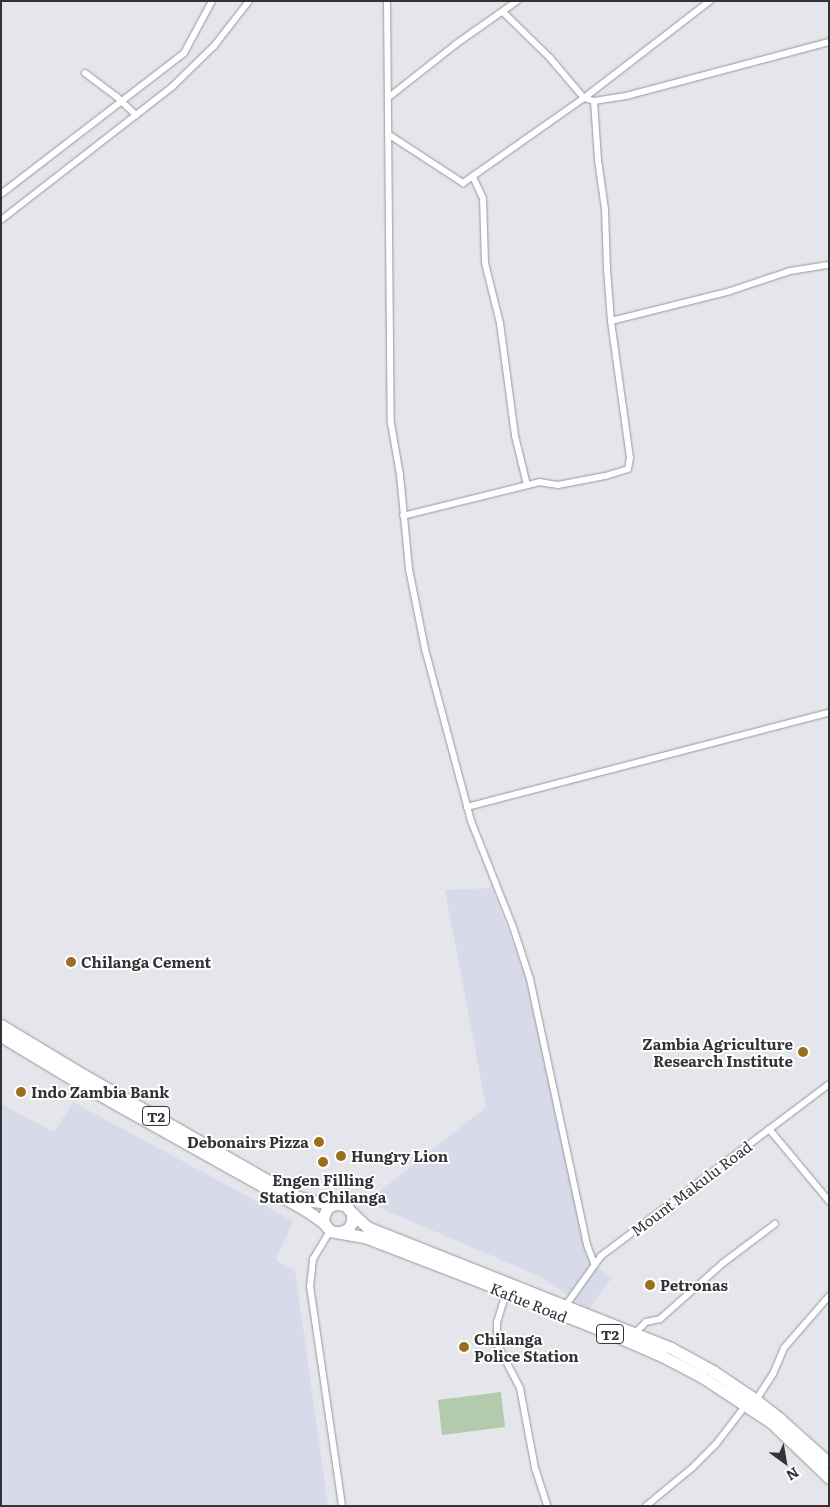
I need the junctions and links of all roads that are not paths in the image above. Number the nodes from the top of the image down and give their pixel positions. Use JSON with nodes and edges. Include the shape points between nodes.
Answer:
{"nodes":[{"id":1,"x":212,"y":1,"type":"edge"},
{"id":2,"x":249,"y":1,"type":"edge"},
{"id":3,"x":387,"y":1,"type":"edge"},
{"id":4,"x":517,"y":1,"type":"edge"},
{"id":5,"x":710,"y":1,"type":"edge"},
{"id":6,"x":503,"y":12,"type":"junction"},
{"id":7,"x":829,"y":42,"type":"edge"},
{"id":8,"x":84,"y":73,"type":"dead end"},
{"id":9,"x":389,"y":96,"type":"junction"},
{"id":10,"x":584,"y":98,"type":"junction"},
{"id":11,"x":122,"y":101,"type":"junction"},
{"id":12,"x":594,"y":101,"type":"junction"},
{"id":13,"x":136,"y":115,"type":"junction"},
{"id":14,"x":388,"y":134,"type":"junction"},
{"id":15,"x":473,"y":177,"type":"junction"},
{"id":16,"x":1,"y":194,"type":"edge"},
{"id":17,"x":1,"y":220,"type":"edge"},
{"id":18,"x":829,"y":265,"type":"edge"},
{"id":19,"x":611,"y":321,"type":"junction"},
{"id":20,"x":527,"y":485,"type":"junction"},
{"id":21,"x":403,"y":516,"type":"junction"},
{"id":22,"x":829,"y":713,"type":"edge"},
{"id":23,"x":468,"y":807,"type":"junction"},
{"id":24,"x":1,"y":1025,"type":"edge"},
{"id":25,"x":1,"y":1036,"type":"edge"},
{"id":26,"x":829,"y":1084,"type":"edge"},
{"id":27,"x":769,"y":1129,"type":"junction"},
{"id":28,"x":829,"y":1201,"type":"edge"},
{"id":29,"x":336,"y":1203,"type":"junction"},
{"id":30,"x":352,"y":1213,"type":"junction"},
{"id":31,"x":774,"y":1224,"type":"dead end"},
{"id":32,"x":331,"y":1229,"type":"junction"},
{"id":33,"x":594,"y":1263,"type":"junction"},
{"id":34,"x":506,"y":1293,"type":"junction"},
{"id":35,"x":829,"y":1296,"type":"edge"},
{"id":36,"x":566,"y":1305,"type":"junction"},
{"id":37,"x":636,"y":1332,"type":"junction"},
{"id":38,"x":751,"y":1403,"type":"junction"},
{"id":39,"x":829,"y":1463,"type":"edge"},
{"id":40,"x":829,"y":1478,"type":"edge"},
{"id":41,"x":342,"y":1506,"type":"edge"},
{"id":42,"x":547,"y":1506,"type":"edge"},
{"id":43,"x":646,"y":1506,"type":"edge"}],
"edges":[{"from":1,"to":11,"type":"street","via":[[184,53]]},
{"from":2,"to":13,"type":"street","via":[[196,65]]},
{"from":3,"to":9,"type":"street"},
{"from":4,"to":6,"type":"street"},
{"from":5,"to":10,"type":"street"},
{"from":6,"to":9,"type":"street"},
{"from":6,"to":10,"type":"street","via":[[550,58]]},
{"from":7,"to":12,"type":"street","via":[[626,96]]},
{"from":8,"to":11,"type":"street"},
{"from":9,"to":14,"type":"street"},
{"from":10,"to":12,"type":"street"},
{"from":10,"to":15,"type":"street"},
{"from":11,"to":13,"type":"street"},
{"from":11,"to":16,"type":"street"},
{"from":12,"to":19,"type":"street","via":[[598,160],[606,209],[606,269]]},
{"from":13,"to":17,"type":"street"},
{"from":14,"to":15,"type":"street","via":[[456,180],[462,183]]},
{"from":14,"to":21,"type":"street","via":[[391,423]]},
{"from":15,"to":20,"type":"street","via":[[483,198],[485,263],[500,323],[515,436]]},
{"from":18,"to":19,"type":"street","via":[[790,271],[730,291]]},
{"from":19,"to":20,"type":"street","via":[[630,458],[628,469],[575,483]]},
{"from":20,"to":21,"type":"street"},
{"from":21,"to":23,"type":"street","via":[[420,627]]},
{"from":22,"to":23,"type":"street"},
{"from":23,"to":33,"type":"street","via":[[514,927],[530,979],[587,1245]]},
{"from":24,"to":29,"type":"highway","number":"T2","via":[[293,1195]]},
{"from":25,"to":32,"type":"highway","name":"Kafue Road","number":"T2","via":[[308,1211]]},
{"from":26,"to":27,"type":"street","name":"Mount Makulu Road"},
{"from":27,"to":28,"type":"street"},
{"from":27,"to":33,"type":"street","name":"Mount Makulu Road"},
{"from":29,"to":30,"type":"highway","via":[[345,1205]]},
{"from":29,"to":32,"type":"highway","via":[[324,1213]]},
{"from":30,"to":32,"type":"highway","via":[[350,1226]]},
{"from":30,"to":36,"type":"highway","name":"Kafue Road","number":"T2","via":[[368,1227]]},
{"from":31,"to":37,"type":"street","via":[[723,1263],[660,1319],[646,1322]]},
{"from":32,"to":34,"type":"highway","name":"Kafue Road","number":"T2","via":[[365,1236]]},
{"from":32,"to":41,"type":"street","via":[[313,1259],[310,1286]]},
{"from":33,"to":36,"type":"street","name":"Mount Makulu Road"},
{"from":34,"to":38,"type":"highway","name":"Kafue Road","number":"T2","via":[[662,1356]]},
{"from":34,"to":42,"type":"street","via":[[497,1322],[498,1344],[520,1388]]},
{"from":35,"to":38,"type":"street","via":[[784,1348],[773,1374]]},
{"from":36,"to":37,"type":"highway","name":"Kafue Road","number":"T2"},
{"from":37,"to":38,"type":"highway","name":"Kafue Road","number":"T2","via":[[713,1371]]},
{"from":38,"to":39,"type":"highway","name":"Kafue Road","number":"T2","via":[[780,1419]]},
{"from":38,"to":40,"type":"highway","name":"Kafue Road","number":"T2"},
{"from":38,"to":43,"type":"street","via":[[692,1468]]}]}
